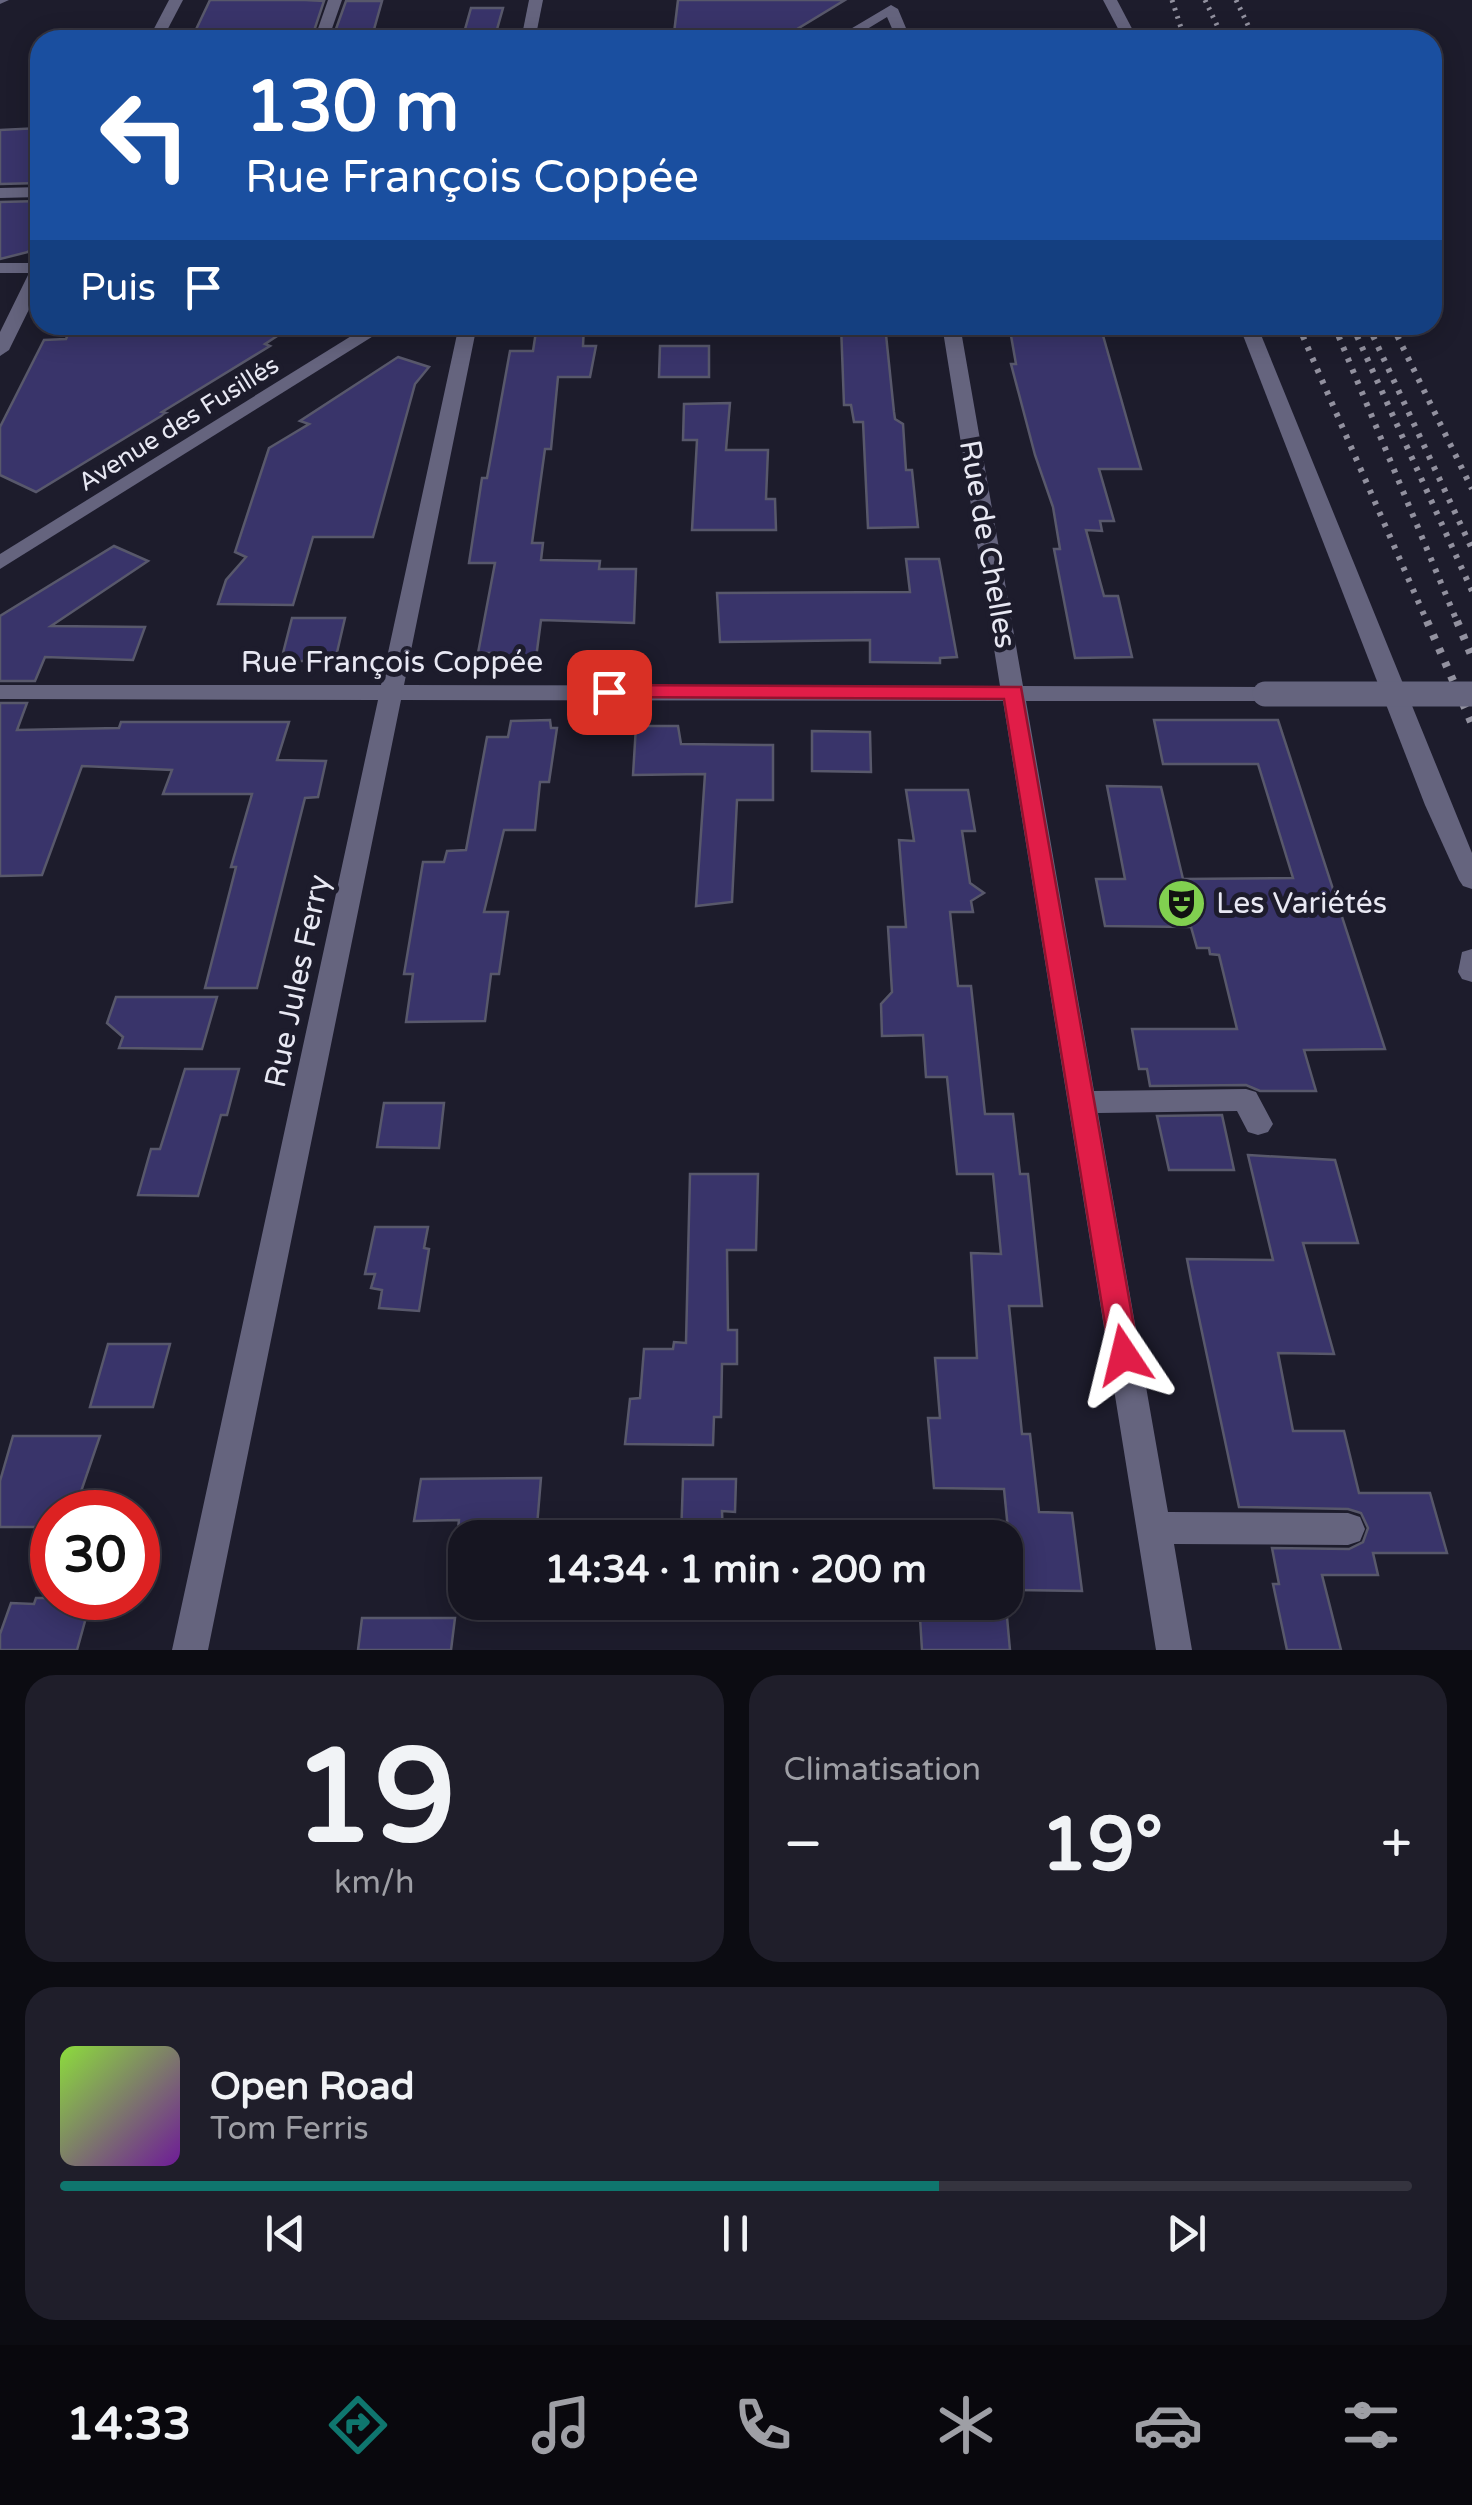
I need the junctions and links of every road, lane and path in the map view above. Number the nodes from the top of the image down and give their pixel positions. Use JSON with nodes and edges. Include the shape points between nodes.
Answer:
{"nodes":[{"id":1,"x":176,"y":0,"type":"edge"},
{"id":2,"x":334,"y":0,"type":"edge"},
{"id":3,"x":536,"y":0,"type":"edge"},
{"id":4,"x":1110,"y":0,"type":"edge"},
{"id":5,"x":894,"y":4,"type":"edge"},
{"id":6,"x":161,"y":30,"type":"edge"},
{"id":7,"x":324,"y":30,"type":"edge"},
{"id":8,"x":530,"y":30,"type":"edge"},
{"id":9,"x":854,"y":30,"type":"edge"},
{"id":10,"x":901,"y":30,"type":"edge"},
{"id":11,"x":1125,"y":30,"type":"edge"},
{"id":12,"x":30,"y":192,"type":"edge"},
{"id":13,"x":0,"y":193,"type":"edge"},
{"id":14,"x":0,"y":268,"type":"edge"},
{"id":15,"x":30,"y":268,"type":"edge"},
{"id":16,"x":30,"y":288,"type":"edge"},
{"id":17,"x":366,"y":335,"type":"edge"},
{"id":18,"x":466,"y":335,"type":"edge"},
{"id":19,"x":954,"y":335,"type":"edge"},
{"id":20,"x":1252,"y":335,"type":"edge"},
{"id":21,"x":0,"y":350,"type":"edge"},
{"id":22,"x":0,"y":563,"type":"edge"},
{"id":23,"x":0,"y":692,"type":"edge"},
{"id":24,"x":391,"y":692,"type":"junction"},
{"id":25,"x":1013,"y":692,"type":"junction"},
{"id":26,"x":1472,"y":694,"type":"edge"},
{"id":27,"x":1472,"y":880,"type":"edge"},
{"id":28,"x":1472,"y":958,"type":"edge"},
{"id":29,"x":1472,"y":972,"type":"edge"},
{"id":30,"x":1082,"y":1102,"type":"junction"},
{"id":31,"x":1258,"y":1124,"type":"dead end"},
{"id":32,"x":1154,"y":1528,"type":"junction"},
{"id":33,"x":1348,"y":1528,"type":"dead end"},
{"id":34,"x":190,"y":1650,"type":"edge"},
{"id":35,"x":1174,"y":1650,"type":"edge"}],
"edges":[{"from":1,"to":6,"type":"street"},
{"from":2,"to":7,"type":"street"},
{"from":3,"to":8,"type":"street"},
{"from":4,"to":11,"type":"street"},
{"from":5,"to":9,"type":"street"},
{"from":5,"to":10,"type":"street"},
{"from":12,"to":13,"type":"street"},
{"from":14,"to":15,"type":"street"},
{"from":16,"to":21,"type":"street"},
{"from":17,"to":22,"type":"street","name":"Avenue des Fusillés"},
{"from":18,"to":24,"type":"street","name":"Rue Jules Ferry"},
{"from":19,"to":25,"type":"street","name":"Rue de Chelles"},
{"from":20,"to":27,"type":"street"},
{"from":23,"to":24,"type":"street","name":"Rue François Coppée"},
{"from":24,"to":25,"type":"street","name":"Rue François Coppée"},
{"from":24,"to":34,"type":"street","name":"Rue Jules Ferry"},
{"from":25,"to":26,"type":"street","name":"Rue François Coppée","bridge":true},
{"from":25,"to":30,"type":"street","name":"Rue de Chelles"},
{"from":28,"to":29,"type":"street"},
{"from":30,"to":31,"type":"street","via":[[1246,1100]]},
{"from":30,"to":32,"type":"street","name":"Rue de Chelles"},
{"from":32,"to":33,"type":"street"},
{"from":32,"to":35,"type":"street","name":"Rue de Chelles"}]}
